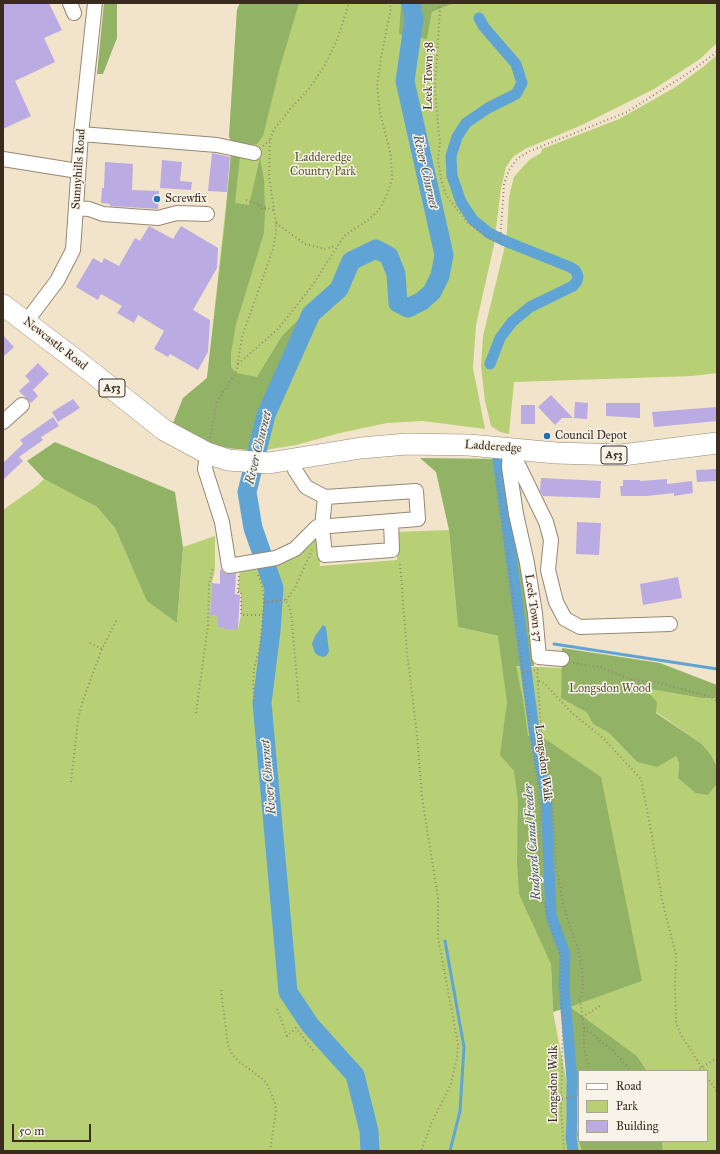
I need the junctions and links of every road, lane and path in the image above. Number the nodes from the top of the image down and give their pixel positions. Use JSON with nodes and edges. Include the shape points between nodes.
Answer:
{"nodes":[{"id":1,"x":95,"y":3,"type":"edge"},
{"id":2,"x":350,"y":3,"type":"edge"},
{"id":3,"x":390,"y":3,"type":"edge"},
{"id":4,"x":439,"y":3,"type":"edge"},
{"id":5,"x":717,"y":52,"type":"edge"},
{"id":6,"x":81,"y":134,"type":"junction"},
{"id":7,"x":254,"y":154,"type":"dead end"},
{"id":8,"x":3,"y":159,"type":"edge"},
{"id":9,"x":78,"y":171,"type":"junction"},
{"id":10,"x":246,"y":200,"type":"dead end"},
{"id":11,"x":76,"y":208,"type":"junction"},
{"id":12,"x":273,"y":210,"type":"junction"},
{"id":13,"x":207,"y":214,"type":"dead end"},
{"id":14,"x":276,"y":223,"type":"junction"},
{"id":15,"x":336,"y":246,"type":"junction"},
{"id":16,"x":3,"y":304,"type":"edge"},
{"id":17,"x":26,"y":322,"type":"junction"},
{"id":18,"x":237,"y":364,"type":"junction"},
{"id":19,"x":22,"y":405,"type":"dead end"},
{"id":20,"x":3,"y":422,"type":"edge"},
{"id":21,"x":717,"y":443,"type":"edge"},
{"id":22,"x":502,"y":448,"type":"junction"},
{"id":23,"x":207,"y":453,"type":"junction"},
{"id":24,"x":294,"y":460,"type":"junction"},
{"id":25,"x":269,"y":463,"type":"joint"},
{"id":26,"x":325,"y":497,"type":"junction"},
{"id":27,"x":391,"y":522,"type":"junction"},
{"id":28,"x":320,"y":527,"type":"junction"},
{"id":29,"x":313,"y":546,"type":"dead end"},
{"id":30,"x":400,"y":564,"type":"dead end"},
{"id":31,"x":240,"y":567,"type":"junction"},
{"id":32,"x":213,"y":568,"type":"dead end"},
{"id":33,"x":286,"y":600,"type":"junction"},
{"id":34,"x":264,"y":602,"type":"junction"},
{"id":35,"x":263,"y":615,"type":"junction"},
{"id":36,"x":117,"y":619,"type":"dead end"},
{"id":37,"x":670,"y":624,"type":"dead end"},
{"id":38,"x":90,"y":643,"type":"dead end"},
{"id":39,"x":102,"y":649,"type":"junction"},
{"id":40,"x":562,"y":659,"type":"joint"},
{"id":41,"x":523,"y":672,"type":"junction"},
{"id":42,"x":538,"y":681,"type":"junction"},
{"id":43,"x":255,"y":701,"type":"dead end"},
{"id":44,"x":717,"y":701,"type":"edge"},
{"id":45,"x":299,"y":703,"type":"dead end"},
{"id":46,"x":196,"y":714,"type":"dead end"},
{"id":47,"x":71,"y":782,"type":"dead end"},
{"id":48,"x":221,"y":990,"type":"dead end"},
{"id":49,"x":600,"y":1006,"type":"dead end"},
{"id":50,"x":277,"y":1009,"type":"dead end"},
{"id":51,"x":582,"y":1017,"type":"junction"},
{"id":52,"x":584,"y":1028,"type":"junction"},
{"id":53,"x":316,"y":1053,"type":"dead end"},
{"id":54,"x":717,"y":1058,"type":"edge"},
{"id":55,"x":702,"y":1067,"type":"junction"},
{"id":56,"x":590,"y":1070,"type":"edge"},
{"id":57,"x":630,"y":1070,"type":"edge"},
{"id":58,"x":698,"y":1070,"type":"edge"},
{"id":59,"x":704,"y":1070,"type":"edge"},
{"id":60,"x":708,"y":1078,"type":"edge"},
{"id":61,"x":717,"y":1092,"type":"edge"},
{"id":62,"x":578,"y":1095,"type":"edge"},
{"id":63,"x":562,"y":1099,"type":"junction"},
{"id":64,"x":270,"y":1151,"type":"edge"},
{"id":65,"x":421,"y":1151,"type":"edge"},
{"id":66,"x":564,"y":1151,"type":"edge"}],
"edges":[{"from":1,"to":6,"type":"lane","name":"Sunnyhills Road"},
{"from":2,"to":12,"type":"path","via":[[324,67],[274,129],[270,140],[269,176]]},
{"from":3,"to":15,"type":"path","via":[[377,86],[380,112],[391,156],[392,179],[379,210],[344,236]]},
{"from":4,"to":5,"type":"path","name":"Leek Town 38","via":[[436,88],[441,179],[446,195],[467,222],[490,239],[500,242],[504,184],[509,170],[517,159],[627,112]]},
{"from":6,"to":7,"type":"lane","via":[[216,145]]},
{"from":6,"to":9,"type":"lane","name":"Sunnyhills Road"},
{"from":8,"to":9,"type":"lane"},
{"from":9,"to":11,"type":"lane","name":"Sunnyhills Road"},
{"from":10,"to":12,"type":"path"},
{"from":11,"to":13,"type":"lane","via":[[103,214],[158,218],[177,213]]},
{"from":11,"to":17,"type":"lane","name":"Sunnyhills Road","via":[[73,250],[57,281]]},
{"from":12,"to":14,"type":"path"},
{"from":14,"to":15,"type":"path","via":[[305,244],[325,249]]},
{"from":14,"to":18,"type":"path","via":[[273,249],[242,337]]},
{"from":15,"to":18,"type":"path","via":[[312,286],[278,329]]},
{"from":16,"to":17,"type":"highway","name":"Newcastle Road","number":"A53"},
{"from":17,"to":23,"type":"highway","name":"Newcastle Road","number":"A53","via":[[164,430]]},
{"from":18,"to":23,"type":"path","via":[[236,373],[217,401]]},
{"from":19,"to":20,"type":"lane"},
{"from":21,"to":22,"type":"highway","name":"Ladderedge","number":"A53","via":[[622,455]]},
{"from":22,"to":24,"type":"highway","name":"Ladderedge","number":"A53","via":[[407,444],[361,448]]},
{"from":22,"to":37,"type":"lane","via":[[546,522],[551,540],[548,570],[556,602],[565,620],[580,627]]},
{"from":22,"to":40,"type":"lane","name":"Leek Town 37","via":[[509,467],[527,563],[539,657]]},
{"from":22,"to":41,"type":"path","name":"Longsdon Walk","via":[[495,459]]},
{"from":23,"to":25,"type":"highway","name":"Newcastle Road","number":"A53","via":[[228,460]]},
{"from":23,"to":31,"type":"lane","via":[[205,469],[222,522],[229,566]]},
{"from":24,"to":25,"type":"highway","name":"Ladderedge","number":"A53"},
{"from":24,"to":26,"type":"lane","via":[[295,470],[306,488]]},
{"from":26,"to":27,"type":"lane","via":[[416,491],[418,519]]},
{"from":26,"to":28,"type":"lane"},
{"from":27,"to":28,"type":"lane"},
{"from":27,"to":28,"type":"lane","via":[[392,550],[325,555]]},
{"from":28,"to":31,"type":"lane","via":[[295,549],[276,558],[259,560]]},
{"from":29,"to":33,"type":"path","via":[[296,588]]},
{"from":30,"to":65,"type":"path","via":[[422,797],[438,898],[438,937],[458,1044],[452,1084],[431,1124]]},
{"from":31,"to":34,"type":"path","via":[[255,569],[262,585]]},
{"from":31,"to":35,"type":"path","via":[[238,592],[241,592],[241,615]]},
{"from":32,"to":46,"type":"path","via":[[209,584],[208,624]]},
{"from":33,"to":34,"type":"path"},
{"from":33,"to":45,"type":"path","via":[[291,612]]},
{"from":34,"to":35,"type":"path"},
{"from":35,"to":43,"type":"path","via":[[260,646],[254,669]]},
{"from":36,"to":39,"type":"path"},
{"from":38,"to":39,"type":"path"},
{"from":39,"to":47,"type":"path","via":[[80,710]]},
{"from":40,"to":44,"type":"path","via":[[576,664],[600,667],[632,680],[675,687]]},
{"from":41,"to":42,"type":"path","via":[[537,670]]},
{"from":41,"to":63,"type":"path","name":"Longsdon Walk","via":[[540,802],[539,886],[562,957]]},
{"from":42,"to":51,"type":"path","via":[[541,726],[552,795],[556,865],[563,903],[577,945],[582,970]]},
{"from":42,"to":55,"type":"path","via":[[544,683],[572,714],[604,739],[641,778],[662,900],[676,955],[676,1024]]},
{"from":48,"to":64,"type":"path","via":[[228,1046],[238,1061],[264,1080],[275,1103]]},
{"from":49,"to":51,"type":"path"},
{"from":50,"to":53,"type":"path","via":[[287,1036],[296,1028]]},
{"from":51,"to":52,"type":"path"},
{"from":52,"to":56,"type":"path","via":[[584,1049]]},
{"from":52,"to":57,"type":"path","via":[[612,1050]]},
{"from":54,"to":55,"type":"path"},
{"from":55,"to":58,"type":"path"},
{"from":55,"to":59,"type":"path"},
{"from":60,"to":61,"type":"path"},
{"from":62,"to":63,"type":"path"},
{"from":63,"to":66,"type":"path","name":"Longsdon Walk"}]}
